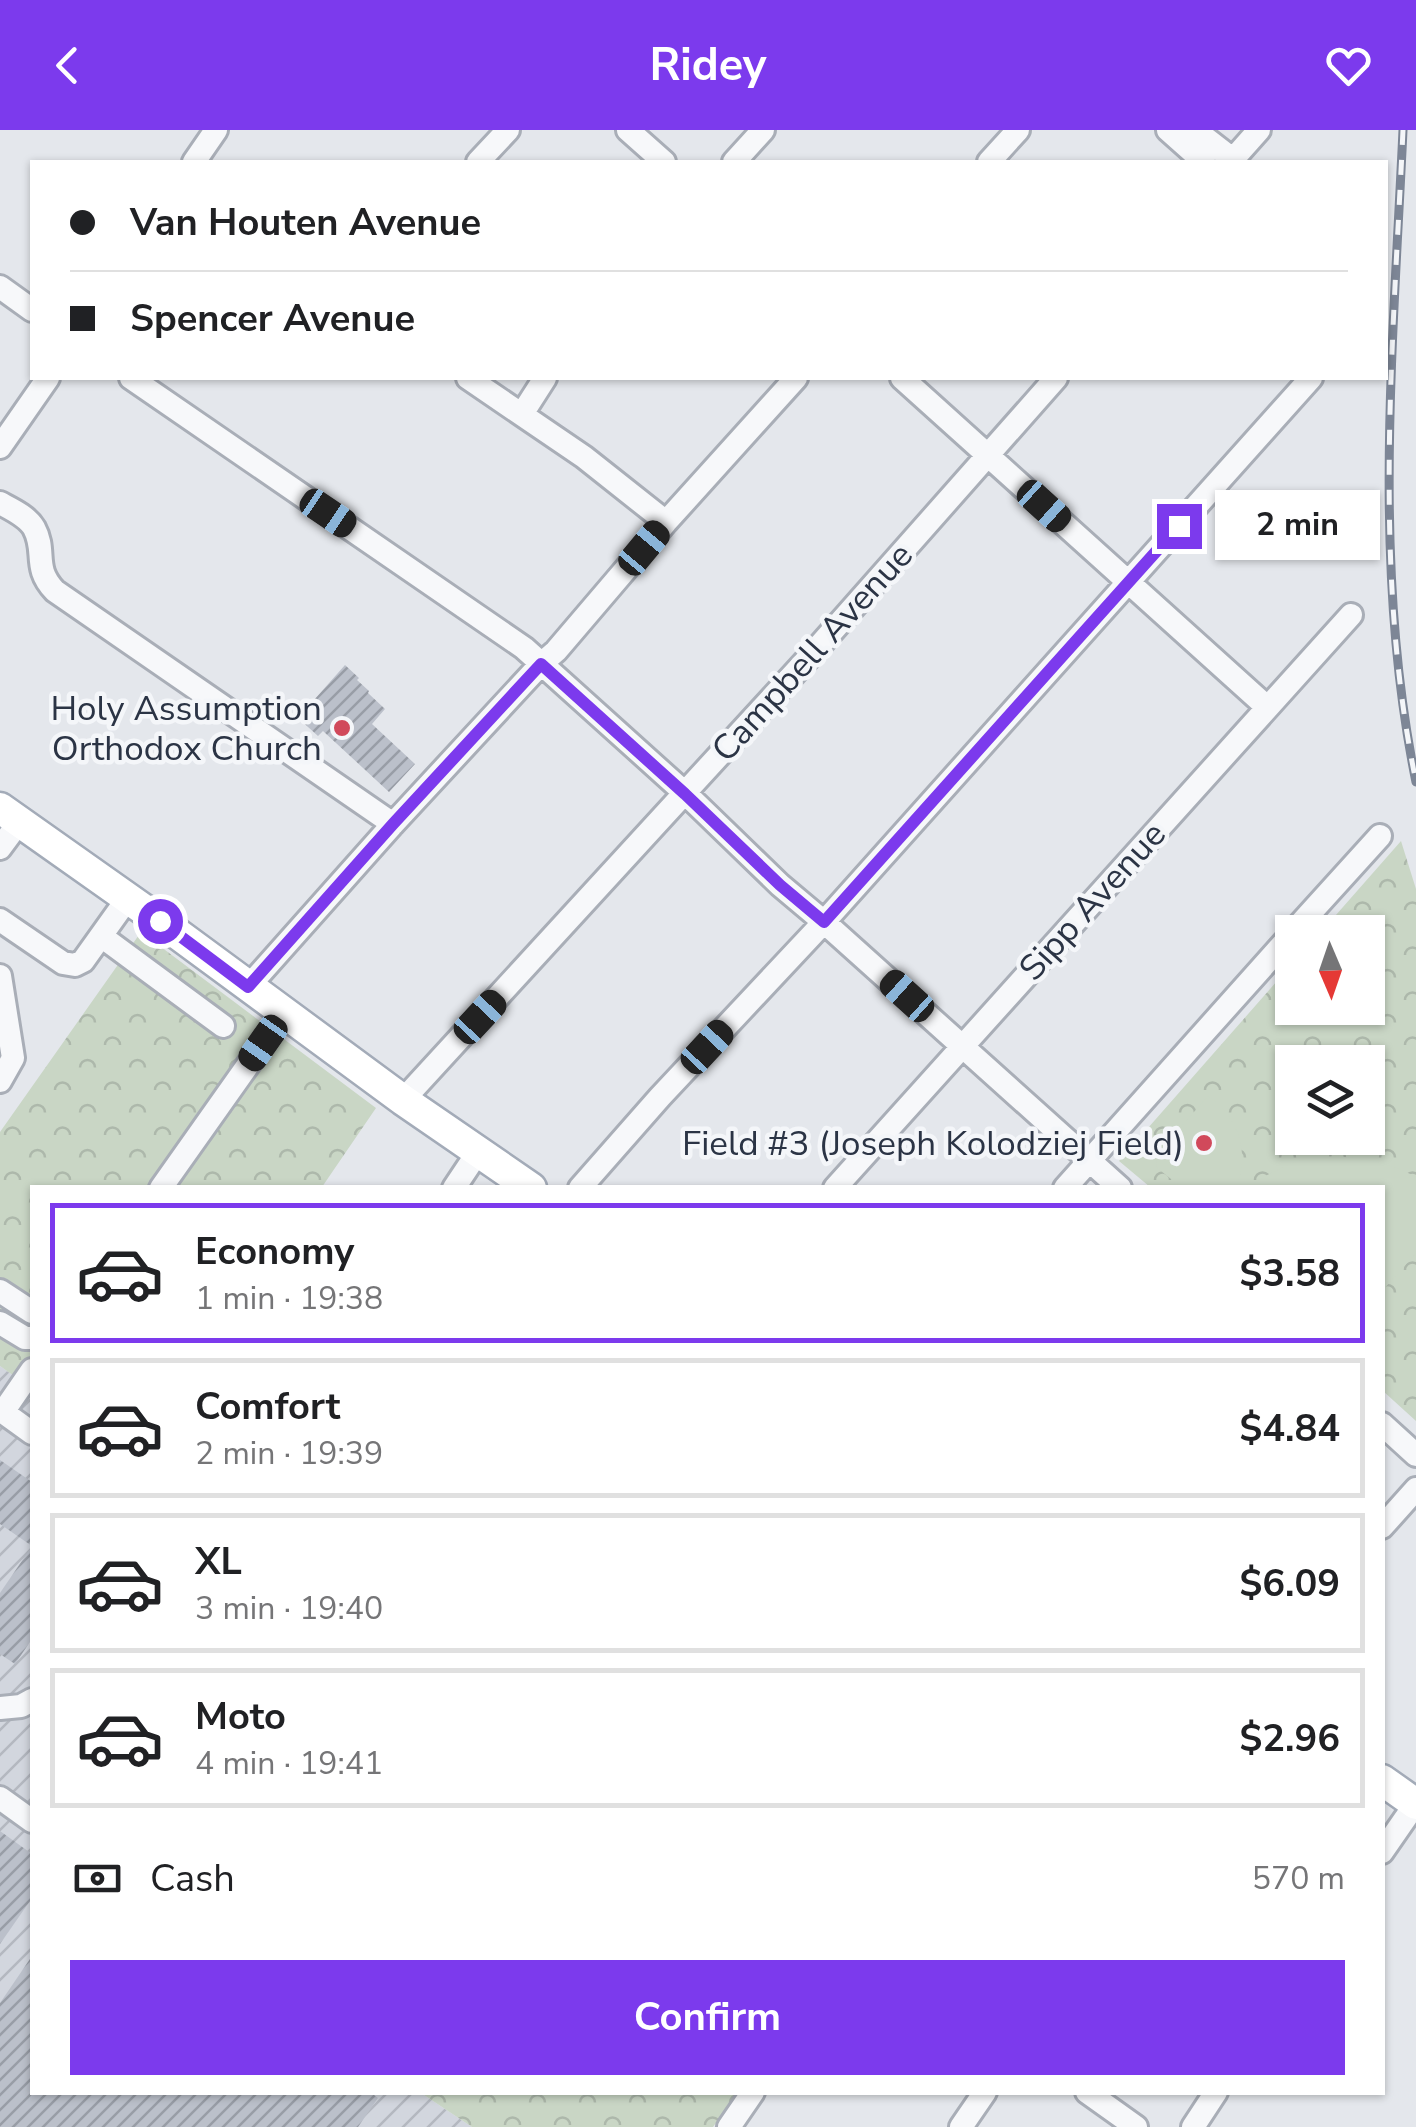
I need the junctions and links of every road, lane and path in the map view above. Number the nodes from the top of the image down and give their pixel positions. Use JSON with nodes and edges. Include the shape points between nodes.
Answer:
{"nodes":[{"id":1,"x":216,"y":130,"type":"edge"},
{"id":2,"x":508,"y":130,"type":"edge"},
{"id":3,"x":628,"y":130,"type":"edge"},
{"id":4,"x":763,"y":130,"type":"edge"},
{"id":5,"x":1018,"y":130,"type":"edge"},
{"id":6,"x":1168,"y":130,"type":"edge"},
{"id":7,"x":1195,"y":130,"type":"edge"},
{"id":8,"x":1262,"y":130,"type":"edge"},
{"id":9,"x":195,"y":160,"type":"edge"},
{"id":10,"x":480,"y":160,"type":"edge"},
{"id":11,"x":662,"y":160,"type":"edge"},
{"id":12,"x":736,"y":160,"type":"edge"},
{"id":13,"x":991,"y":160,"type":"edge"},
{"id":14,"x":1202,"y":160,"type":"edge"},
{"id":15,"x":1249,"y":160,"type":"edge"},
{"id":16,"x":0,"y":288,"type":"edge"},
{"id":17,"x":30,"y":309,"type":"edge"},
{"id":18,"x":47,"y":380,"type":"edge"},
{"id":19,"x":134,"y":380,"type":"edge"},
{"id":20,"x":471,"y":380,"type":"edge"},
{"id":21,"x":544,"y":380,"type":"edge"},
{"id":22,"x":794,"y":380,"type":"edge"},
{"id":23,"x":904,"y":380,"type":"edge"},
{"id":24,"x":1054,"y":380,"type":"edge"},
{"id":25,"x":1309,"y":380,"type":"edge"},
{"id":26,"x":522,"y":414,"type":"junction"},
{"id":27,"x":0,"y":448,"type":"edge"},
{"id":28,"x":987,"y":454,"type":"junction"},
{"id":29,"x":0,"y":502,"type":"edge"},
{"id":30,"x":666,"y":522,"type":"junction"},
{"id":31,"x":1129,"y":582,"type":"junction"},
{"id":32,"x":1351,"y":615,"type":"dead end"},
{"id":33,"x":541,"y":664,"type":"junction"},
{"id":34,"x":1267,"y":707,"type":"junction"},
{"id":35,"x":685,"y":794,"type":"junction"},
{"id":36,"x":10,"y":814,"type":"edge"},
{"id":37,"x":393,"y":824,"type":"junction"},
{"id":38,"x":1380,"y":836,"type":"dead end"},
{"id":39,"x":0,"y":848,"type":"edge"},
{"id":40,"x":128,"y":898,"type":"junction"},
{"id":41,"x":1309,"y":915,"type":"edge"},
{"id":42,"x":0,"y":920,"type":"edge"},
{"id":43,"x":824,"y":922,"type":"junction"},
{"id":44,"x":101,"y":936,"type":"junction"},
{"id":45,"x":1275,"y":953,"type":"edge"},
{"id":46,"x":0,"y":976,"type":"edge"},
{"id":47,"x":248,"y":987,"type":"junction"},
{"id":48,"x":284,"y":1014,"type":"junction"},
{"id":49,"x":223,"y":1026,"type":"dead end"},
{"id":50,"x":962,"y":1046,"type":"junction"},
{"id":51,"x":0,"y":1081,"type":"edge"},
{"id":52,"x":403,"y":1100,"type":"junction"},
{"id":53,"x":478,"y":1152,"type":"junction"},
{"id":54,"x":1090,"y":1160,"type":"junction"},
{"id":55,"x":519,"y":1184,"type":"edge"},
{"id":56,"x":164,"y":1185,"type":"edge"},
{"id":57,"x":456,"y":1185,"type":"edge"},
{"id":58,"x":583,"y":1185,"type":"edge"},
{"id":59,"x":838,"y":1185,"type":"edge"},
{"id":60,"x":1069,"y":1185,"type":"edge"},
{"id":61,"x":1117,"y":1185,"type":"edge"},
{"id":62,"x":0,"y":1291,"type":"edge"},
{"id":63,"x":30,"y":1311,"type":"edge"},
{"id":64,"x":0,"y":1322,"type":"edge"},
{"id":65,"x":30,"y":1338,"type":"edge"},
{"id":66,"x":30,"y":1373,"type":"edge"},
{"id":67,"x":1,"y":1412,"type":"edge"},
{"id":68,"x":1385,"y":1427,"type":"edge"},
{"id":69,"x":30,"y":1432,"type":"edge"},
{"id":70,"x":1416,"y":1456,"type":"edge"},
{"id":71,"x":1416,"y":1489,"type":"edge"},
{"id":72,"x":1385,"y":1524,"type":"edge"},
{"id":73,"x":30,"y":1701,"type":"edge"},
{"id":74,"x":0,"y":1708,"type":"edge"},
{"id":75,"x":1385,"y":1782,"type":"edge"},
{"id":76,"x":0,"y":1798,"type":"edge"},
{"id":77,"x":1416,"y":1804,"type":"edge"},
{"id":78,"x":30,"y":1820,"type":"edge"},
{"id":79,"x":1385,"y":1848,"type":"edge"},
{"id":80,"x":752,"y":2095,"type":"edge"},
{"id":81,"x":983,"y":2095,"type":"edge"},
{"id":82,"x":1091,"y":2095,"type":"edge"},
{"id":83,"x":1214,"y":2095,"type":"edge"},
{"id":84,"x":729,"y":2127,"type":"edge"},
{"id":85,"x":960,"y":2127,"type":"edge"},
{"id":86,"x":1136,"y":2127,"type":"edge"},
{"id":87,"x":1193,"y":2127,"type":"edge"}],
"edges":[{"from":1,"to":9,"type":"street"},
{"from":2,"to":10,"type":"street"},
{"from":3,"to":11,"type":"street"},
{"from":4,"to":12,"type":"street"},
{"from":5,"to":13,"type":"street"},
{"from":6,"to":14,"type":"street"},
{"from":7,"to":8,"type":"street","via":[[1231,158]]},
{"from":8,"to":15,"type":"street"},
{"from":16,"to":17,"type":"street"},
{"from":18,"to":27,"type":"street"},
{"from":19,"to":33,"type":"street"},
{"from":20,"to":26,"type":"street"},
{"from":21,"to":26,"type":"street"},
{"from":22,"to":30,"type":"street"},
{"from":23,"to":28,"type":"street"},
{"from":24,"to":28,"type":"street","name":"Campbell Avenue"},
{"from":25,"to":31,"type":"street"},
{"from":26,"to":30,"type":"street"},
{"from":28,"to":31,"type":"street"},
{"from":28,"to":35,"type":"street","name":"Campbell Avenue"},
{"from":29,"to":37,"type":"street","via":[[34,527],[42,574],[55,591]]},
{"from":30,"to":33,"type":"street"},
{"from":31,"to":34,"type":"street"},
{"from":31,"to":43,"type":"street"},
{"from":32,"to":34,"type":"street","name":"Sipp Avenue"},
{"from":33,"to":35,"type":"street"},
{"from":33,"to":37,"type":"street"},
{"from":34,"to":50,"type":"street","name":"Sipp Avenue"},
{"from":35,"to":43,"type":"street"},
{"from":35,"to":52,"type":"street","name":"Campbell Avenue"},
{"from":36,"to":39,"type":"street"},
{"from":36,"to":40,"type":"main road"},
{"from":37,"to":47,"type":"street"},
{"from":38,"to":41,"type":"street"},
{"from":40,"to":44,"type":"street"},
{"from":40,"to":47,"type":"main road"},
{"from":42,"to":44,"type":"street","via":[[75,965]]},
{"from":43,"to":50,"type":"street"},
{"from":43,"to":58,"type":"street"},
{"from":44,"to":49,"type":"street"},
{"from":45,"to":54,"type":"street"},
{"from":46,"to":51,"type":"street","via":[[13,1058]]},
{"from":47,"to":48,"type":"main road"},
{"from":48,"to":52,"type":"main road"},
{"from":48,"to":56,"type":"street"},
{"from":50,"to":54,"type":"street"},
{"from":50,"to":59,"type":"street","name":"Sipp Avenue"},
{"from":52,"to":53,"type":"main road"},
{"from":53,"to":55,"type":"main road"},
{"from":53,"to":57,"type":"street"},
{"from":54,"to":60,"type":"street"},
{"from":54,"to":61,"type":"street"},
{"from":62,"to":63,"type":"street"},
{"from":64,"to":65,"type":"street"},
{"from":66,"to":67,"type":"street"},
{"from":67,"to":69,"type":"street"},
{"from":68,"to":70,"type":"street"},
{"from":71,"to":72,"type":"street"},
{"from":73,"to":74,"type":"street"},
{"from":75,"to":77,"type":"main road"},
{"from":76,"to":78,"type":"street"},
{"from":77,"to":79,"type":"street"},
{"from":80,"to":84,"type":"street"},
{"from":81,"to":85,"type":"street"},
{"from":82,"to":86,"type":"street"},
{"from":83,"to":87,"type":"street"}]}
